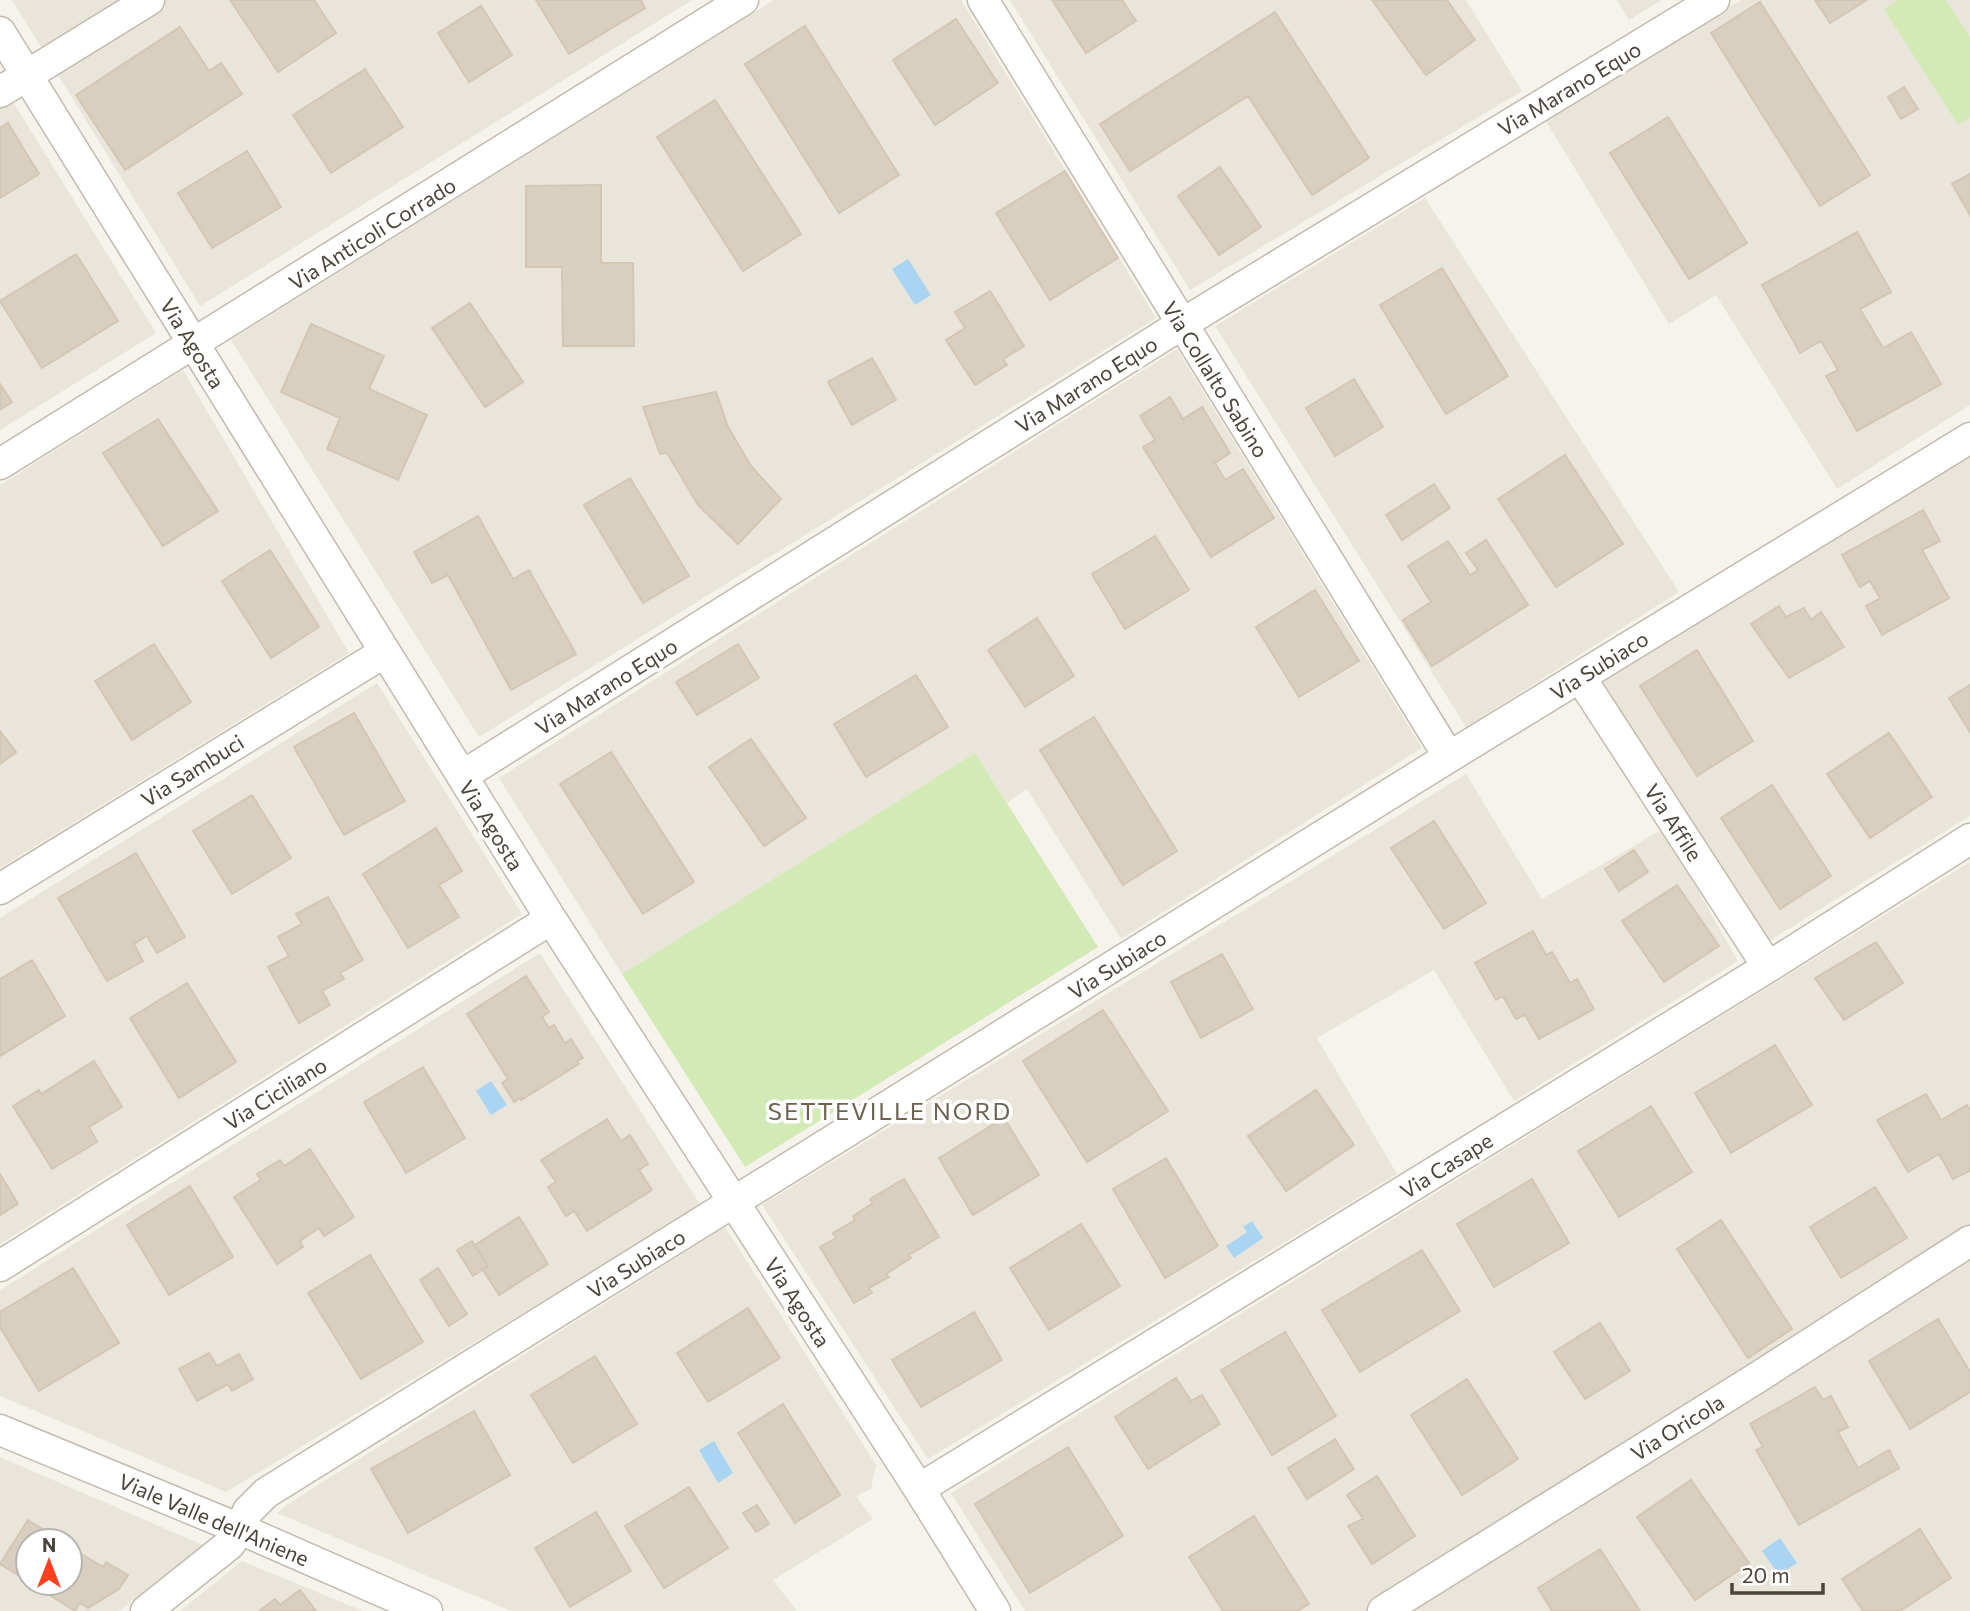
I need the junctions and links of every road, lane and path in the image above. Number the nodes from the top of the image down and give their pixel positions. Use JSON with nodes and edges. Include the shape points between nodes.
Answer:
{"nodes":[{"id":1,"x":149,"y":0,"type":"edge"},
{"id":2,"x":743,"y":0,"type":"edge"},
{"id":3,"x":983,"y":0,"type":"edge"},
{"id":4,"x":1714,"y":0,"type":"edge"},
{"id":5,"x":0,"y":32,"type":"edge"},
{"id":6,"x":27,"y":76,"type":"junction"},
{"id":7,"x":0,"y":92,"type":"edge"},
{"id":8,"x":1182,"y":324,"type":"junction"},
{"id":9,"x":194,"y":344,"type":"junction"},
{"id":10,"x":1970,"y":438,"type":"edge"},
{"id":11,"x":0,"y":464,"type":"edge"},
{"id":12,"x":385,"y":652,"type":"junction"},
{"id":13,"x":1580,"y":677,"type":"junction"},
{"id":14,"x":1449,"y":757,"type":"junction"},
{"id":15,"x":462,"y":776,"type":"junction"},
{"id":16,"x":1970,"y":839,"type":"edge"},
{"id":17,"x":0,"y":889,"type":"edge"},
{"id":18,"x":551,"y":919,"type":"junction"},
{"id":19,"x":1768,"y":967,"type":"junction"},
{"id":20,"x":733,"y":1202,"type":"junction"},
{"id":21,"x":1970,"y":1241,"type":"edge"},
{"id":22,"x":0,"y":1266,"type":"edge"},
{"id":23,"x":0,"y":1430,"type":"edge"},
{"id":24,"x":919,"y":1489,"type":"junction"},
{"id":25,"x":240,"y":1529,"type":"junction"},
{"id":26,"x":146,"y":1611,"type":"edge"},
{"id":27,"x":427,"y":1611,"type":"edge"},
{"id":28,"x":995,"y":1611,"type":"edge"},
{"id":29,"x":1383,"y":1611,"type":"edge"}],
"edges":[{"from":1,"to":6,"type":"street"},
{"from":2,"to":9,"type":"street","name":"Via Anticoli Corrado"},
{"from":3,"to":8,"type":"street","name":"Via Collalto Sabino"},
{"from":4,"to":8,"type":"street","name":"Via Marano Equo"},
{"from":5,"to":6,"type":"street","name":"Via Agosta"},
{"from":6,"to":7,"type":"street"},
{"from":6,"to":9,"type":"street","name":"Via Agosta"},
{"from":8,"to":14,"type":"street","name":"Via Collalto Sabino"},
{"from":8,"to":15,"type":"street","name":"Via Marano Equo"},
{"from":9,"to":11,"type":"street","name":"Via Anticoli Corrado"},
{"from":9,"to":12,"type":"street","name":"Via Agosta"},
{"from":10,"to":13,"type":"street","name":"Via Subiaco"},
{"from":12,"to":15,"type":"street","name":"Via Agosta"},
{"from":12,"to":17,"type":"street","name":"Via Sambuci"},
{"from":13,"to":14,"type":"street","name":"Via Subiaco"},
{"from":13,"to":19,"type":"street","name":"Via Affile"},
{"from":14,"to":20,"type":"street","name":"Via Subiaco"},
{"from":15,"to":18,"type":"street","name":"Via Agosta"},
{"from":16,"to":19,"type":"street","name":"Via Casape"},
{"from":18,"to":20,"type":"street","name":"Via Agosta"},
{"from":18,"to":22,"type":"street","name":"Via Ciciliano"},
{"from":19,"to":24,"type":"street","name":"Via Casape"},
{"from":20,"to":24,"type":"street","name":"Via Agosta"},
{"from":20,"to":25,"type":"street","name":"Via Subiaco","via":[[266,1493],[248,1511]]},
{"from":21,"to":29,"type":"street","name":"Via Oricola"},
{"from":23,"to":25,"type":"street","name":"Viale Valle dell'Aniene"},
{"from":24,"to":28,"type":"street","name":"Via Agosta"},
{"from":25,"to":26,"type":"street","name":"Via Subiaco","via":[[230,1544]]},
{"from":25,"to":27,"type":"street","name":"Viale Valle dell'Aniene"}]}
